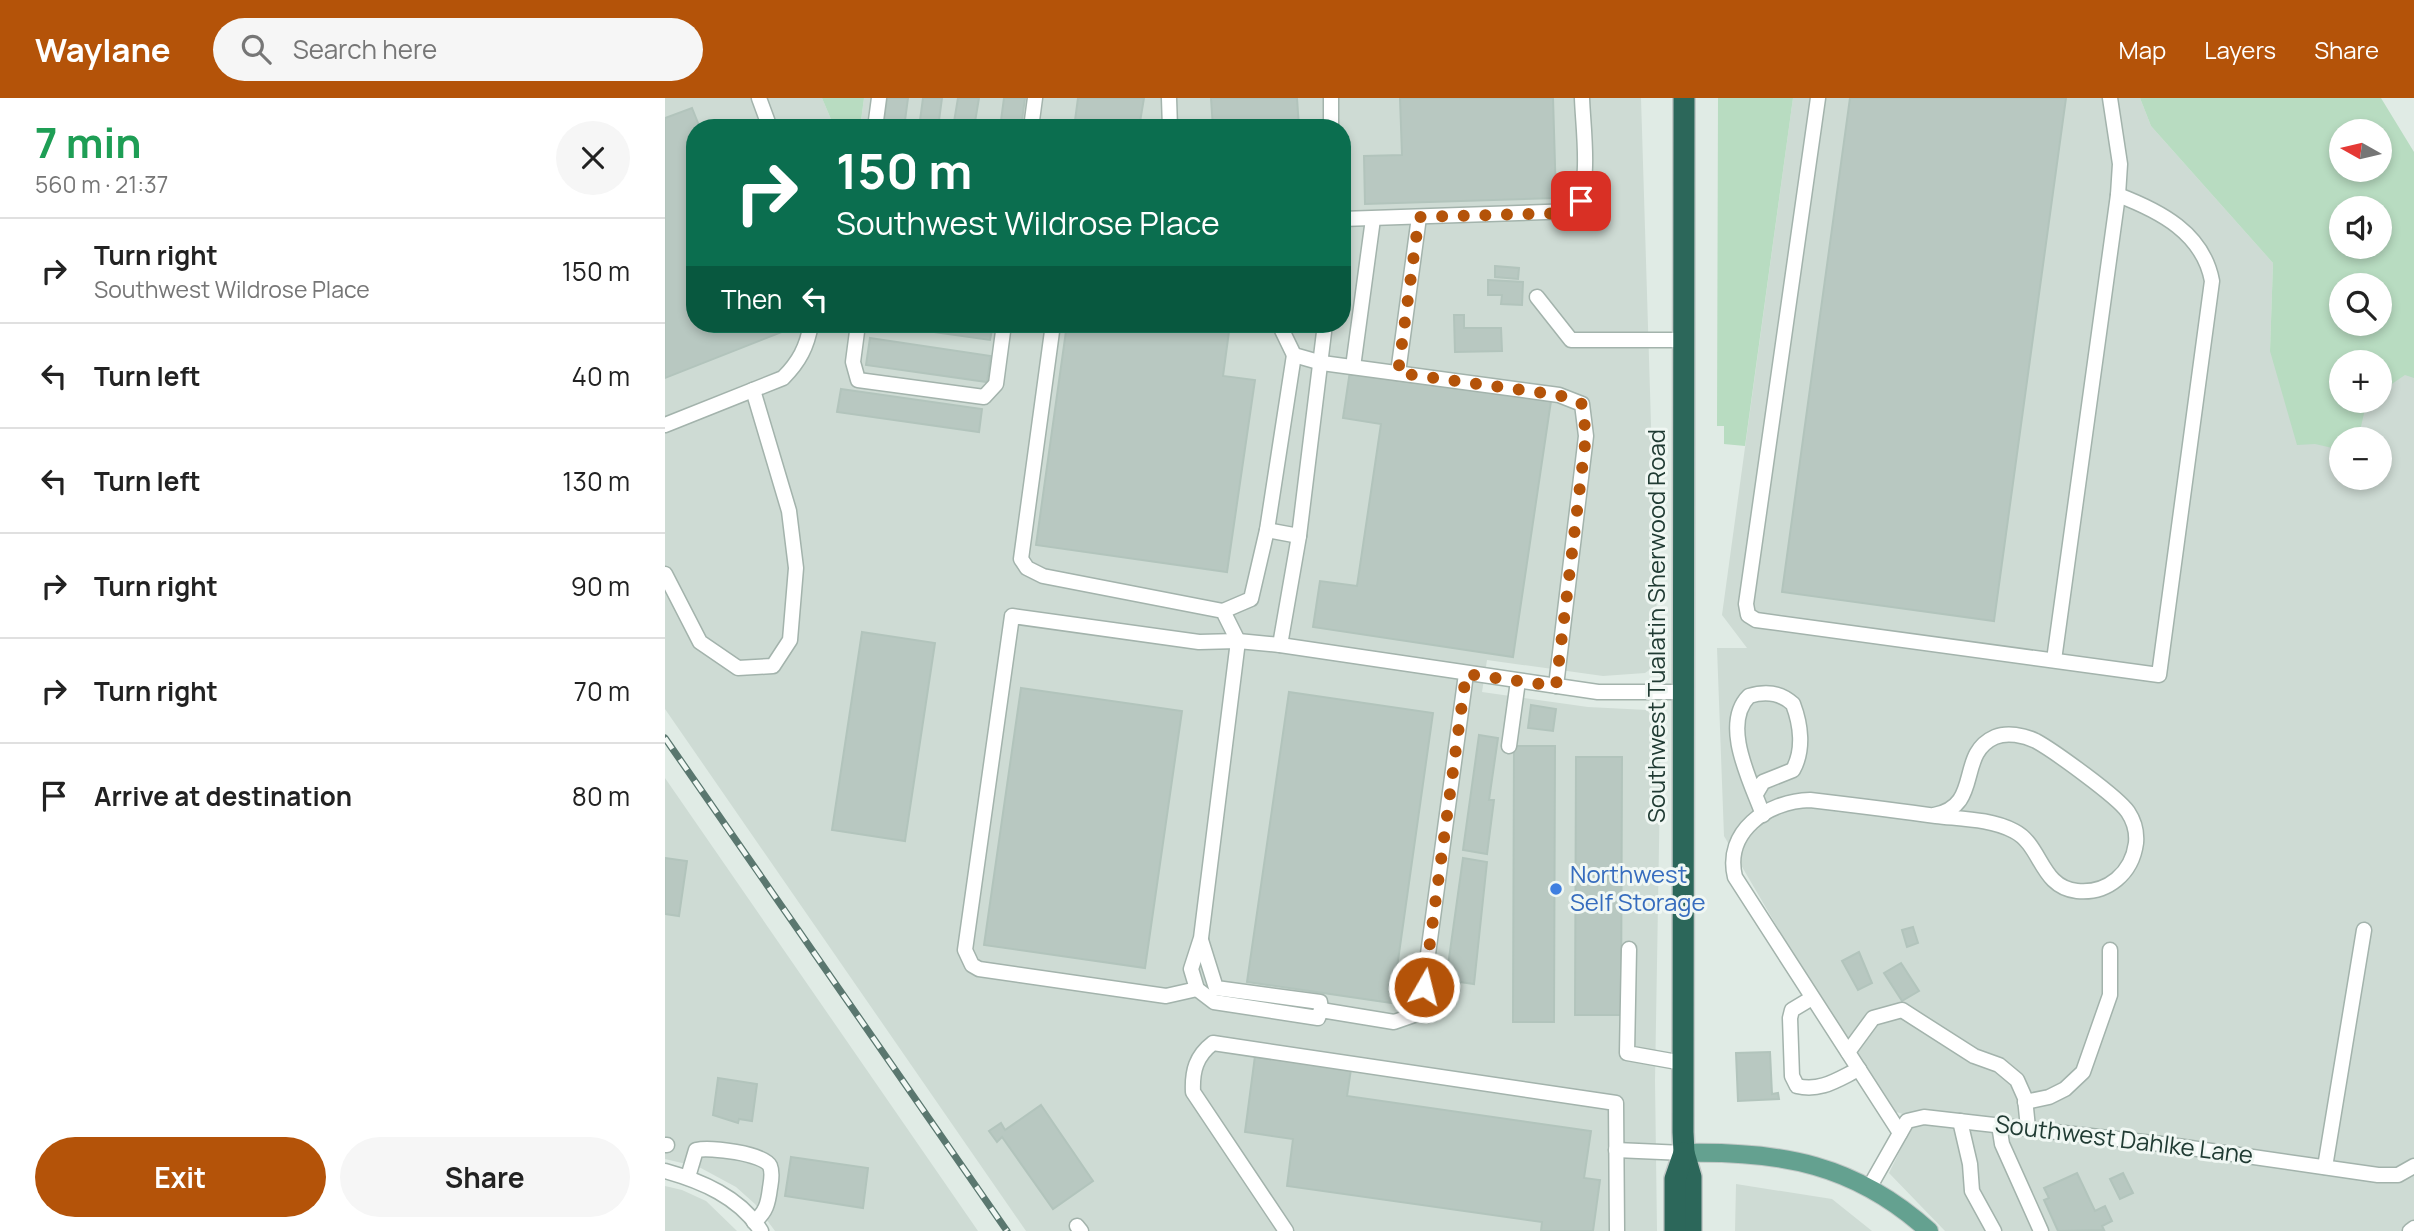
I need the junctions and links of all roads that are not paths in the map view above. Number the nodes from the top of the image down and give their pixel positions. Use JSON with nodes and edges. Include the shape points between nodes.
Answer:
{"nodes":[{"id":1,"x":759,"y":98,"type":"edge"},
{"id":2,"x":879,"y":98,"type":"edge"},
{"id":3,"x":1035,"y":98,"type":"edge"},
{"id":4,"x":1169,"y":98,"type":"edge"},
{"id":5,"x":1331,"y":98,"type":"edge"},
{"id":6,"x":1581,"y":98,"type":"edge"},
{"id":7,"x":1684,"y":98,"type":"edge"},
{"id":8,"x":1818,"y":98,"type":"edge"},
{"id":9,"x":2110,"y":98,"type":"edge"},
{"id":10,"x":767,"y":119,"type":"edge"},
{"id":11,"x":876,"y":119,"type":"edge"},
{"id":12,"x":1032,"y":119,"type":"edge"},
{"id":13,"x":1170,"y":119,"type":"edge"},
{"id":14,"x":1331,"y":119,"type":"edge"},
{"id":15,"x":2118,"y":195,"type":"junction"},
{"id":16,"x":1419,"y":217,"type":"junction"},
{"id":17,"x":1351,"y":219,"type":"edge"},
{"id":18,"x":1373,"y":219,"type":"junction"},
{"id":19,"x":1537,"y":297,"type":"dead end"},
{"id":20,"x":809,"y":333,"type":"edge"},
{"id":21,"x":856,"y":333,"type":"edge"},
{"id":22,"x":1003,"y":333,"type":"edge"},
{"id":23,"x":1052,"y":333,"type":"edge"},
{"id":24,"x":1283,"y":333,"type":"edge"},
{"id":25,"x":1324,"y":333,"type":"edge"},
{"id":26,"x":1684,"y":340,"type":"junction"},
{"id":27,"x":1294,"y":355,"type":"junction"},
{"id":28,"x":1322,"y":363,"type":"junction"},
{"id":29,"x":1353,"y":367,"type":"junction"},
{"id":30,"x":1398,"y":373,"type":"junction"},
{"id":31,"x":753,"y":390,"type":"junction"},
{"id":32,"x":665,"y":425,"type":"edge"},
{"id":33,"x":1267,"y":530,"type":"junction"},
{"id":34,"x":1299,"y":536,"type":"junction"},
{"id":35,"x":665,"y":574,"type":"edge"},
{"id":36,"x":1223,"y":611,"type":"junction"},
{"id":37,"x":1238,"y":640,"type":"junction"},
{"id":38,"x":1280,"y":645,"type":"junction"},
{"id":39,"x":2054,"y":660,"type":"junction"},
{"id":40,"x":1466,"y":674,"type":"junction"},
{"id":41,"x":1518,"y":681,"type":"junction"},
{"id":42,"x":1556,"y":686,"type":"junction"},
{"id":43,"x":1683,"y":692,"type":"junction"},
{"id":44,"x":1509,"y":746,"type":"dead end"},
{"id":45,"x":1756,"y":794,"type":"junction"},
{"id":46,"x":1763,"y":815,"type":"junction"},
{"id":47,"x":1934,"y":815,"type":"junction"},
{"id":48,"x":2364,"y":930,"type":"dead end"},
{"id":49,"x":1201,"y":938,"type":"junction"},
{"id":50,"x":1629,"y":949,"type":"dead end"},
{"id":51,"x":2111,"y":950,"type":"dead end"},
{"id":52,"x":1197,"y":989,"type":"junction"},
{"id":53,"x":1812,"y":998,"type":"junction"},
{"id":54,"x":1321,"y":1010,"type":"junction"},
{"id":55,"x":1848,"y":1052,"type":"junction"},
{"id":56,"x":1683,"y":1063,"type":"junction"},
{"id":57,"x":1859,"y":1069,"type":"junction"},
{"id":58,"x":2025,"y":1102,"type":"junction"},
{"id":59,"x":1960,"y":1121,"type":"junction"},
{"id":60,"x":1999,"y":1125,"type":"junction"},
{"id":61,"x":2028,"y":1128,"type":"junction"},
{"id":62,"x":1900,"y":1133,"type":"junction"},
{"id":63,"x":1616,"y":1150,"type":"junction"},
{"id":64,"x":1684,"y":1153,"type":"junction"},
{"id":65,"x":2325,"y":1167,"type":"junction"},
{"id":66,"x":665,"y":1171,"type":"edge"},
{"id":67,"x":2411,"y":1173,"type":"edge"},
{"id":68,"x":688,"y":1177,"type":"junction"},
{"id":69,"x":1869,"y":1188,"type":"junction"},
{"id":70,"x":757,"y":1227,"type":"edge"},
{"id":71,"x":1286,"y":1231,"type":"edge"},
{"id":72,"x":1617,"y":1231,"type":"edge"},
{"id":73,"x":1675,"y":1231,"type":"edge"},
{"id":74,"x":1691,"y":1231,"type":"edge"},
{"id":75,"x":1929,"y":1231,"type":"edge"},
{"id":76,"x":1994,"y":1231,"type":"edge"},
{"id":77,"x":2041,"y":1231,"type":"edge"}],
"edges":[{"from":1,"to":10,"type":"street"},
{"from":2,"to":11,"type":"street"},
{"from":3,"to":12,"type":"street"},
{"from":4,"to":13,"type":"street"},
{"from":5,"to":14,"type":"street"},
{"from":6,"to":16,"type":"street","via":[[1584,184],[1574,211]]},
{"from":7,"to":26,"type":"highway","name":"Southwest Tualatin Sherwood Road"},
{"from":8,"to":39,"type":"street","via":[[1748,615],[1756,620]]},
{"from":9,"to":15,"type":"street","via":[[2120,164]]},
{"from":15,"to":39,"type":"street"},
{"from":15,"to":39,"type":"street","via":[[2174,222],[2201,250],[2212,281],[2159,675]]},
{"from":16,"to":18,"type":"street"},
{"from":16,"to":30,"type":"street"},
{"from":17,"to":18,"type":"street"},
{"from":18,"to":29,"type":"street"},
{"from":19,"to":26,"type":"street","via":[[1571,340]]},
{"from":20,"to":31,"type":"street","via":[[797,364],[783,378]]},
{"from":21,"to":22,"type":"street","via":[[853,362],[858,380],[983,397],[996,384]]},
{"from":23,"to":36,"type":"street","via":[[1021,559],[1043,576]]},
{"from":24,"to":27,"type":"street"},
{"from":25,"to":28,"type":"street"},
{"from":26,"to":43,"type":"highway","name":"Southwest Tualatin Sherwood Road"},
{"from":27,"to":28,"type":"street"},
{"from":27,"to":33,"type":"street"},
{"from":28,"to":29,"type":"street"},
{"from":28,"to":34,"type":"street"},
{"from":29,"to":30,"type":"street"},
{"from":30,"to":42,"type":"street","via":[[1559,395],[1582,404],[1586,436]]},
{"from":31,"to":32,"type":"street"},
{"from":31,"to":35,"type":"street","via":[[789,511],[796,568],[790,640],[773,666],[739,668],[701,642]]},
{"from":33,"to":34,"type":"street"},
{"from":33,"to":36,"type":"street","via":[[1251,599]]},
{"from":34,"to":38,"type":"street"},
{"from":36,"to":37,"type":"street"},
{"from":37,"to":38,"type":"street"},
{"from":37,"to":49,"type":"street"},
{"from":37,"to":52,"type":"street","via":[[1199,642],[1012,616],[965,950],[971,965],[979,969],[1166,996]]},
{"from":38,"to":40,"type":"street"},
{"from":40,"to":41,"type":"street"},
{"from":40,"to":54,"type":"street","via":[[1420,1013],[1394,1022]]},
{"from":41,"to":42,"type":"street"},
{"from":41,"to":44,"type":"street"},
{"from":42,"to":43,"type":"street","via":[[1598,692]]},
{"from":43,"to":56,"type":"highway","name":"Southwest Tualatin Sherwood Road"},
{"from":45,"to":45,"type":"street","via":[[1738,740],[1739,711],[1749,696],[1780,695],[1793,704],[1797,715],[1799,754],[1793,770],[1763,782]]},
{"from":45,"to":46,"type":"street"},
{"from":46,"to":47,"type":"street","via":[[1790,802],[1809,800]]},
{"from":46,"to":53,"type":"street","via":[[1745,825],[1737,840],[1731,862],[1735,877]]},
{"from":47,"to":47,"type":"street","via":[[2013,830],[2023,836],[2047,875],[2074,890],[2091,891],[2115,882],[2126,870],[2136,840],[2135,824],[2119,801],[2035,741],[2012,734],[1981,746],[1960,803]]},
{"from":48,"to":65,"type":"street"},
{"from":49,"to":52,"type":"street","via":[[1191,969]]},
{"from":49,"to":54,"type":"street","via":[[1216,988],[1320,1002]]},
{"from":50,"to":56,"type":"street","via":[[1627,1054]]},
{"from":51,"to":58,"type":"street","via":[[2110,995],[2083,1072],[2066,1089]]},
{"from":52,"to":54,"type":"street","via":[[1214,1002],[1318,1018]]},
{"from":53,"to":55,"type":"street"},
{"from":53,"to":57,"type":"street","via":[[1792,1010],[1790,1018],[1792,1076],[1797,1086],[1822,1087]]},
{"from":55,"to":57,"type":"street"},
{"from":55,"to":58,"type":"street","via":[[1873,1018],[1902,1010],[1974,1056],[1999,1065],[2017,1080]]},
{"from":56,"to":64,"type":"highway","name":"Southwest Tualatin Sherwood Road"},
{"from":57,"to":62,"type":"street"},
{"from":58,"to":61,"type":"street"},
{"from":59,"to":60,"type":"street","name":"Southwest Dahlke Lane"},
{"from":59,"to":62,"type":"street","name":"Southwest Dahlke Lane","via":[[1924,1117],[1906,1121]]},
{"from":59,"to":76,"type":"street","via":[[1971,1164],[1972,1191]]},
{"from":60,"to":61,"type":"street","name":"Southwest Dahlke Lane"},
{"from":60,"to":77,"type":"street","via":[[2002,1144]]},
{"from":61,"to":65,"type":"street","name":"Southwest Dahlke Lane"},
{"from":62,"to":69,"type":"street"},
{"from":63,"to":64,"type":"street"},
{"from":63,"to":71,"type":"street","via":[[1616,1103],[1213,1043],[1196,1061],[1192,1092]]},
{"from":63,"to":72,"type":"street"},
{"from":64,"to":69,"type":"main road","via":[[1777,1156],[1813,1163]]},
{"from":64,"to":73,"type":"highway","name":"Southwest Tualatin Sherwood Road","via":[[1675,1179]]},
{"from":64,"to":74,"type":"highway","name":"Southwest Tualatin Sherwood Road","via":[[1691,1177]]},
{"from":65,"to":67,"type":"street","name":"Southwest Dahlke Lane","via":[[2378,1175]]},
{"from":66,"to":68,"type":"street"},
{"from":68,"to":70,"type":"street","via":[[730,1199]]},
{"from":68,"to":70,"type":"street","via":[[696,1150],[762,1158],[772,1175],[768,1205]]},
{"from":69,"to":75,"type":"main road"}]}
